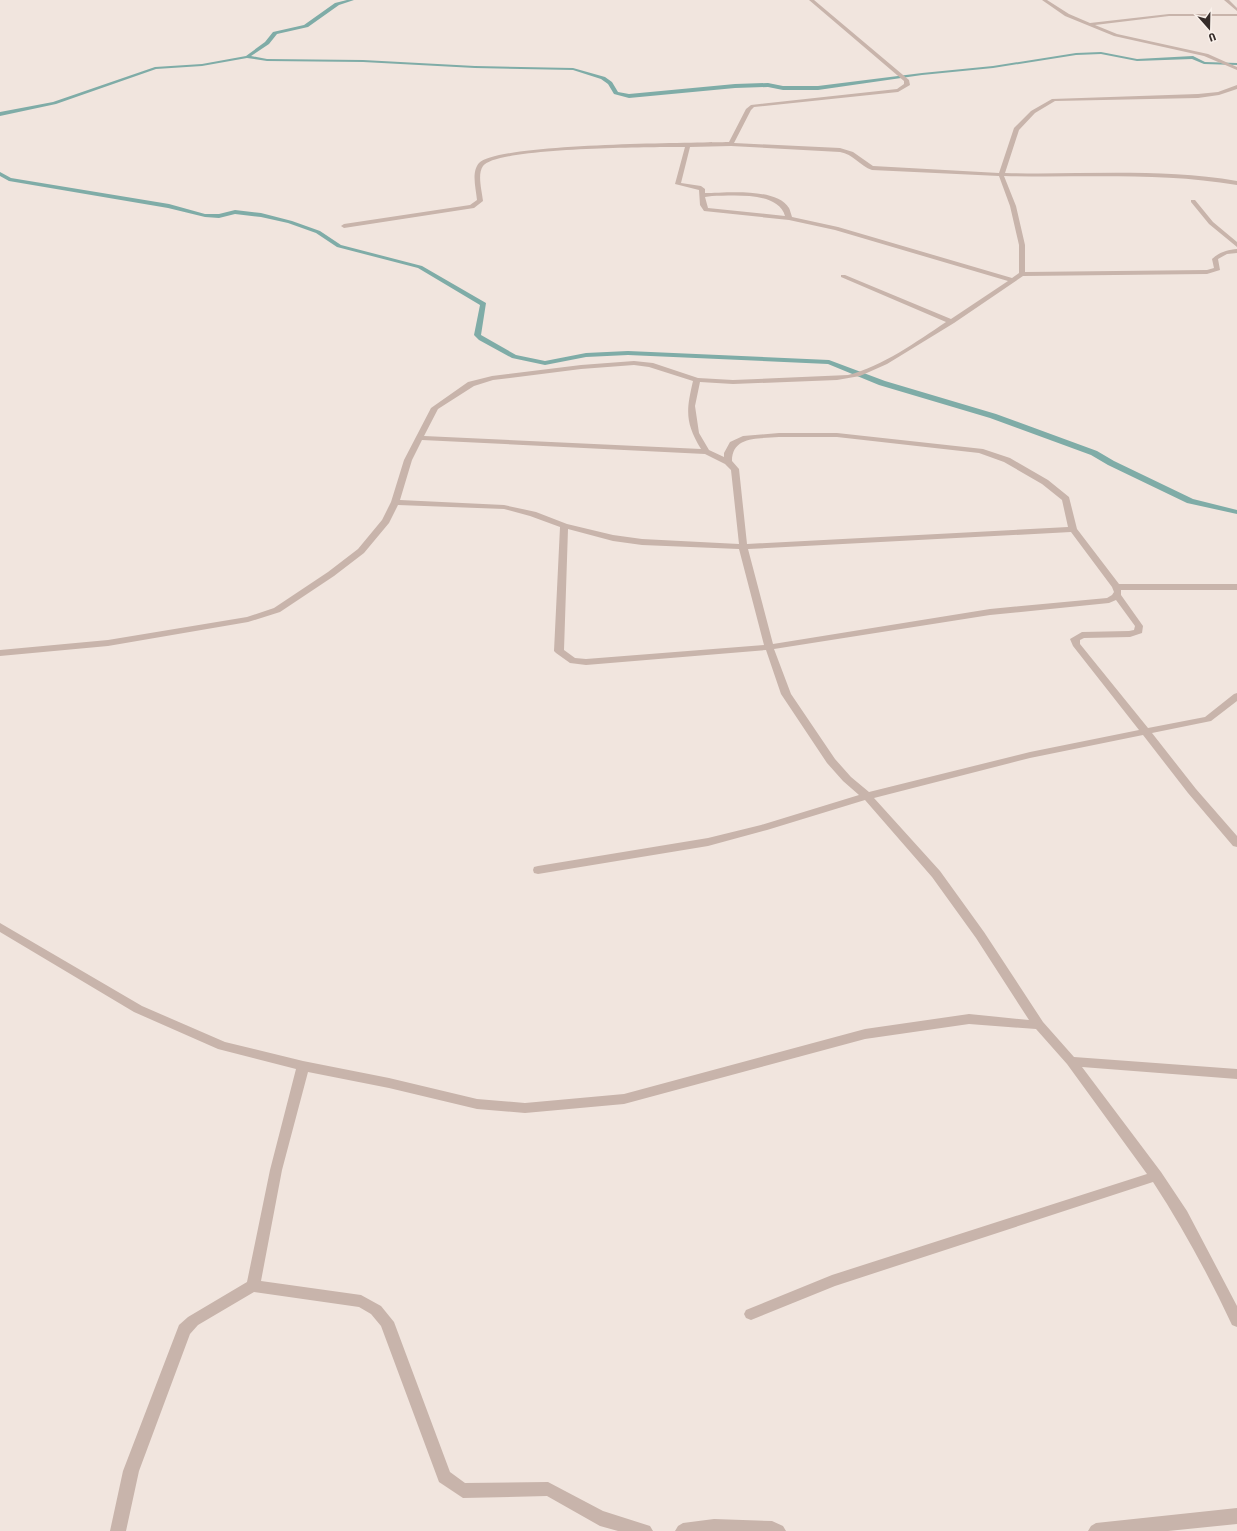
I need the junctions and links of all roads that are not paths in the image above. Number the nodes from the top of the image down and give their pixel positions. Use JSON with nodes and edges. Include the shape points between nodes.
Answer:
{"nodes":[{"id":1,"x":811,"y":0,"type":"edge"},
{"id":2,"x":1044,"y":0,"type":"edge"},
{"id":3,"x":1226,"y":0,"type":"edge"},
{"id":4,"x":1237,"y":10,"type":"edge"},
{"id":5,"x":1237,"y":15,"type":"edge"},
{"id":6,"x":1090,"y":24,"type":"junction"},
{"id":7,"x":1237,"y":69,"type":"edge"},
{"id":8,"x":1237,"y":87,"type":"edge"},
{"id":9,"x":731,"y":144,"type":"junction"},
{"id":10,"x":688,"y":145,"type":"junction"},
{"id":11,"x":1001,"y":175,"type":"junction"},
{"id":12,"x":1237,"y":183,"type":"edge"},
{"id":13,"x":702,"y":195,"type":"junction"},
{"id":14,"x":1193,"y":201,"type":"dead end"},
{"id":15,"x":789,"y":218,"type":"junction"},
{"id":16,"x":344,"y":226,"type":"dead end"},
{"id":17,"x":1237,"y":245,"type":"edge"},
{"id":18,"x":1237,"y":251,"type":"edge"},
{"id":19,"x":1022,"y":274,"type":"junction"},
{"id":20,"x":843,"y":276,"type":"dead end"},
{"id":21,"x":1013,"y":280,"type":"junction"},
{"id":22,"x":952,"y":322,"type":"junction"},
{"id":23,"x":697,"y":380,"type":"junction"},
{"id":24,"x":420,"y":438,"type":"junction"},
{"id":25,"x":706,"y":452,"type":"junction"},
{"id":26,"x":728,"y":462,"type":"junction"},
{"id":27,"x":395,"y":502,"type":"junction"},
{"id":28,"x":564,"y":526,"type":"junction"},
{"id":29,"x":1073,"y":529,"type":"junction"},
{"id":30,"x":743,"y":547,"type":"junction"},
{"id":31,"x":1237,"y":587,"type":"edge"},
{"id":32,"x":1116,"y":591,"type":"junction"},
{"id":33,"x":769,"y":647,"type":"junction"},
{"id":34,"x":0,"y":652,"type":"edge"},
{"id":35,"x":1237,"y":696,"type":"edge"},
{"id":36,"x":1143,"y":731,"type":"junction"},
{"id":37,"x":867,"y":796,"type":"junction"},
{"id":38,"x":1237,"y":842,"type":"edge"},
{"id":39,"x":538,"y":870,"type":"dead end"},
{"id":40,"x":0,"y":927,"type":"edge"},
{"id":41,"x":1039,"y":1025,"type":"junction"},
{"id":42,"x":1071,"y":1061,"type":"junction"},
{"id":43,"x":303,"y":1066,"type":"junction"},
{"id":44,"x":1237,"y":1074,"type":"edge"},
{"id":45,"x":1156,"y":1176,"type":"junction"},
{"id":46,"x":253,"y":1286,"type":"junction"},
{"id":47,"x":751,"y":1314,"type":"dead end"},
{"id":48,"x":1237,"y":1321,"type":"edge"},
{"id":49,"x":1237,"y":1516,"type":"edge"},
{"id":50,"x":118,"y":1531,"type":"edge"},
{"id":51,"x":645,"y":1531,"type":"edge"},
{"id":52,"x":683,"y":1531,"type":"edge"},
{"id":53,"x":778,"y":1531,"type":"edge"},
{"id":54,"x":1096,"y":1531,"type":"edge"}],
"edges":[{"from":1,"to":9,"type":"street","via":[[907,81],[907,85],[898,90],[753,106]]},
{"from":2,"to":6,"type":"street","via":[[1067,15]]},
{"from":3,"to":4,"type":"street"},
{"from":5,"to":6,"type":"street","via":[[1168,15]]},
{"from":6,"to":7,"type":"street","via":[[1116,35],[1206,55]]},
{"from":8,"to":11,"type":"street","via":[[1198,96],[1054,100],[1033,112],[1016,130]]},
{"from":9,"to":10,"type":"street"},
{"from":9,"to":11,"type":"street","via":[[848,151],[872,168]]},
{"from":10,"to":13,"type":"street","via":[[678,184],[699,187],[702,189]]},
{"from":10,"to":16,"type":"street","via":[[558,149],[493,158],[482,163],[477,172],[480,201],[472,206]]},
{"from":11,"to":12,"type":"street","via":[[1181,176]]},
{"from":11,"to":19,"type":"street","via":[[1013,206],[1022,245]]},
{"from":13,"to":15,"type":"street","via":[[771,198],[783,203]]},
{"from":13,"to":15,"type":"street","via":[[702,205],[706,210]]},
{"from":14,"to":17,"type":"street","via":[[1210,223]]},
{"from":15,"to":21,"type":"street","via":[[836,228]]},
{"from":18,"to":19,"type":"street","via":[[1222,253],[1215,259],[1218,269],[1207,272]]},
{"from":19,"to":21,"type":"street"},
{"from":20,"to":22,"type":"street"},
{"from":21,"to":22,"type":"street"},
{"from":22,"to":23,"type":"street","via":[[872,370],[852,377],[733,382]]},
{"from":23,"to":24,"type":"street","via":[[650,365],[634,363],[492,378],[471,384],[434,408]]},
{"from":23,"to":25,"type":"street","via":[[691,406],[695,433]]},
{"from":24,"to":25,"type":"street"},
{"from":24,"to":27,"type":"street","via":[[408,460]]},
{"from":25,"to":26,"type":"street"},
{"from":26,"to":29,"type":"street","via":[[728,453],[733,444],[746,438],[779,435],[845,436],[980,451],[1007,460],[1045,482],[1066,499]]},
{"from":26,"to":30,"type":"street","via":[[735,469]]},
{"from":27,"to":28,"type":"street","via":[[504,507]]},
{"from":27,"to":34,"type":"street","via":[[386,521],[361,550],[277,610],[248,619],[108,643]]},
{"from":28,"to":30,"type":"street","via":[[642,542]]},
{"from":28,"to":33,"type":"street","via":[[559,651],[573,660],[586,662]]},
{"from":29,"to":30,"type":"street"},
{"from":29,"to":32,"type":"street"},
{"from":30,"to":33,"type":"street"},
{"from":31,"to":32,"type":"street"},
{"from":32,"to":33,"type":"street","via":[[1109,600],[990,612]]},
{"from":32,"to":36,"type":"street","via":[[1139,626],[1139,631],[1130,634],[1082,635],[1075,639],[1076,644],[1119,696]]},
{"from":33,"to":37,"type":"street","via":[[786,694],[831,761]]},
{"from":35,"to":36,"type":"street","via":[[1208,719]]},
{"from":36,"to":37,"type":"street","via":[[1030,755]]},
{"from":36,"to":38,"type":"street"},
{"from":37,"to":39,"type":"street","via":[[708,842]]},
{"from":37,"to":41,"type":"street","via":[[936,874]]},
{"from":40,"to":43,"type":"street","via":[[138,1010],[222,1046]]},
{"from":41,"to":42,"type":"street"},
{"from":41,"to":43,"type":"street","via":[[970,1019],[865,1034],[624,1099],[525,1108],[477,1104]]},
{"from":42,"to":44,"type":"street"},
{"from":42,"to":45,"type":"street"},
{"from":43,"to":46,"type":"street","via":[[276,1170]]},
{"from":45,"to":47,"type":"street","via":[[832,1281]]},
{"from":45,"to":48,"type":"street","via":[[1189,1229]]},
{"from":46,"to":50,"type":"street","via":[[193,1321],[184,1330],[131,1471]]},
{"from":46,"to":51,"type":"street","via":[[361,1301],[376,1310],[387,1322],[444,1477],[463,1491],[548,1489],[600,1518]]},
{"from":49,"to":54,"type":"street"},
{"from":52,"to":53,"type":"street","via":[[714,1527]]}]}
